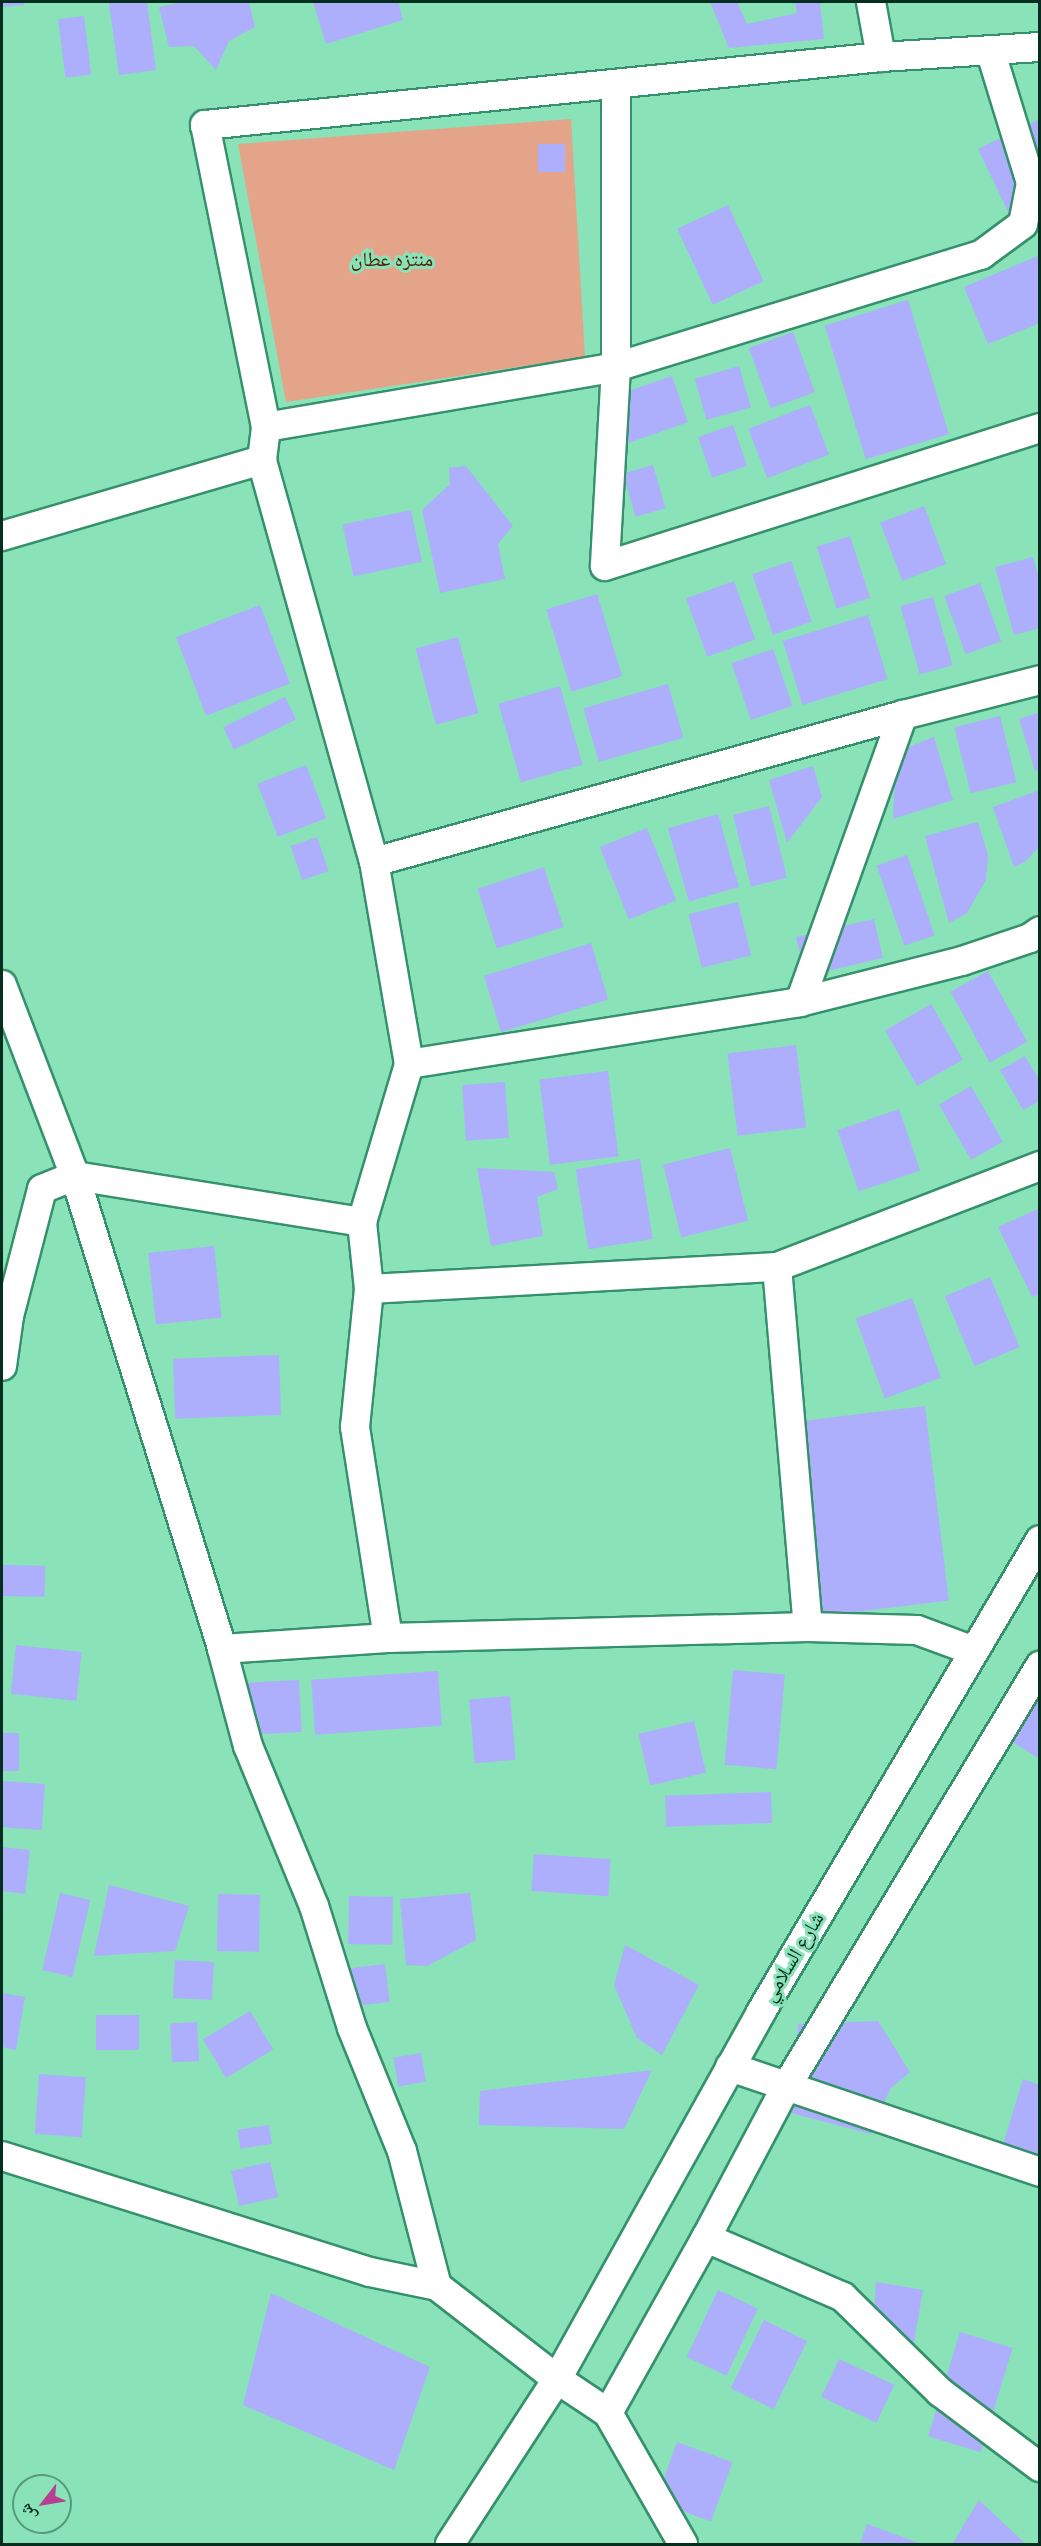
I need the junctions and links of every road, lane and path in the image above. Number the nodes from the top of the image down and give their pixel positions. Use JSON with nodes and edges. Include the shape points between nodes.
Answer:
{"nodes":[{"id":1,"x":871,"y":2,"type":"edge"},
{"id":2,"x":1040,"y":47,"type":"edge"},
{"id":3,"x":990,"y":50,"type":"junction"},
{"id":4,"x":881,"y":57,"type":"junction"},
{"id":5,"x":616,"y":85,"type":"junction"},
{"id":6,"x":616,"y":367,"type":"junction"},
{"id":7,"x":266,"y":428,"type":"junction"},
{"id":8,"x":1040,"y":428,"type":"edge"},
{"id":9,"x":262,"y":460,"type":"junction"},
{"id":10,"x":2,"y":536,"type":"edge"},
{"id":11,"x":1040,"y":680,"type":"edge"},
{"id":12,"x":903,"y":715,"type":"junction"},
{"id":13,"x":374,"y":862,"type":"junction"},
{"id":14,"x":1040,"y":931,"type":"edge"},
{"id":15,"x":2,"y":985,"type":"edge"},
{"id":16,"x":800,"y":1002,"type":"junction"},
{"id":17,"x":409,"y":1064,"type":"junction"},
{"id":18,"x":1040,"y":1166,"type":"edge"},
{"id":19,"x":75,"y":1176,"type":"junction"},
{"id":20,"x":362,"y":1222,"type":"junction"},
{"id":21,"x":777,"y":1267,"type":"junction"},
{"id":22,"x":369,"y":1289,"type":"junction"},
{"id":23,"x":2,"y":1366,"type":"edge"},
{"id":24,"x":1040,"y":1540,"type":"edge"},
{"id":25,"x":808,"y":1627,"type":"junction"},
{"id":26,"x":388,"y":1638,"type":"junction"},
{"id":27,"x":222,"y":1649,"type":"junction"},
{"id":28,"x":974,"y":1651,"type":"junction"},
{"id":29,"x":1040,"y":1666,"type":"edge"},
{"id":30,"x":730,"y":2067,"type":"junction"},
{"id":31,"x":786,"y":2087,"type":"junction"},
{"id":32,"x":2,"y":2156,"type":"edge"},
{"id":33,"x":1040,"y":2172,"type":"edge"},
{"id":34,"x":706,"y":2238,"type":"junction"},
{"id":35,"x":437,"y":2286,"type":"junction"},
{"id":36,"x":557,"y":2379,"type":"junction"},
{"id":37,"x":608,"y":2413,"type":"junction"},
{"id":38,"x":1040,"y":2467,"type":"edge"},
{"id":39,"x":450,"y":2544,"type":"edge"},
{"id":40,"x":683,"y":2544,"type":"edge"}],
"edges":[{"from":1,"to":4,"type":"street"},
{"from":2,"to":3,"type":"street"},
{"from":3,"to":4,"type":"street"},
{"from":3,"to":6,"type":"street","via":[[1031,183],[1023,224],[981,255]]},
{"from":4,"to":5,"type":"street"},
{"from":5,"to":6,"type":"street"},
{"from":5,"to":7,"type":"street","via":[[205,125]]},
{"from":6,"to":7,"type":"street"},
{"from":6,"to":8,"type":"street","via":[[605,566]]},
{"from":7,"to":9,"type":"street"},
{"from":9,"to":10,"type":"street"},
{"from":9,"to":13,"type":"street"},
{"from":11,"to":12,"type":"street"},
{"from":12,"to":13,"type":"street"},
{"from":12,"to":16,"type":"street"},
{"from":13,"to":17,"type":"street"},
{"from":14,"to":16,"type":"street","via":[[962,961]]},
{"from":15,"to":19,"type":"street"},
{"from":16,"to":17,"type":"street"},
{"from":17,"to":20,"type":"street"},
{"from":18,"to":21,"type":"street"},
{"from":19,"to":20,"type":"street"},
{"from":19,"to":23,"type":"street","via":[[42,1189],[9,1316]]},
{"from":19,"to":27,"type":"street"},
{"from":20,"to":22,"type":"street"},
{"from":21,"to":22,"type":"street"},
{"from":21,"to":25,"type":"street"},
{"from":22,"to":26,"type":"street","via":[[354,1427]]},
{"from":24,"to":28,"type":"street","name":"شارع السلامي"},
{"from":25,"to":26,"type":"street"},
{"from":25,"to":28,"type":"street","via":[[917,1630]]},
{"from":26,"to":27,"type":"street"},
{"from":27,"to":35,"type":"street","via":[[248,1746],[314,1906],[352,2028],[402,2151]]},
{"from":28,"to":30,"type":"street","name":"شارع السلامي"},
{"from":29,"to":31,"type":"street"},
{"from":30,"to":31,"type":"street"},
{"from":30,"to":36,"type":"street","name":"شارع السلامي"},
{"from":31,"to":33,"type":"street"},
{"from":31,"to":34,"type":"street"},
{"from":32,"to":35,"type":"street","via":[[370,2272]]},
{"from":34,"to":37,"type":"street"},
{"from":34,"to":38,"type":"street","via":[[843,2297],[940,2392]]},
{"from":35,"to":36,"type":"street"},
{"from":36,"to":37,"type":"street"},
{"from":36,"to":39,"type":"street","name":"شارع السلامي"},
{"from":37,"to":40,"type":"street"}]}
